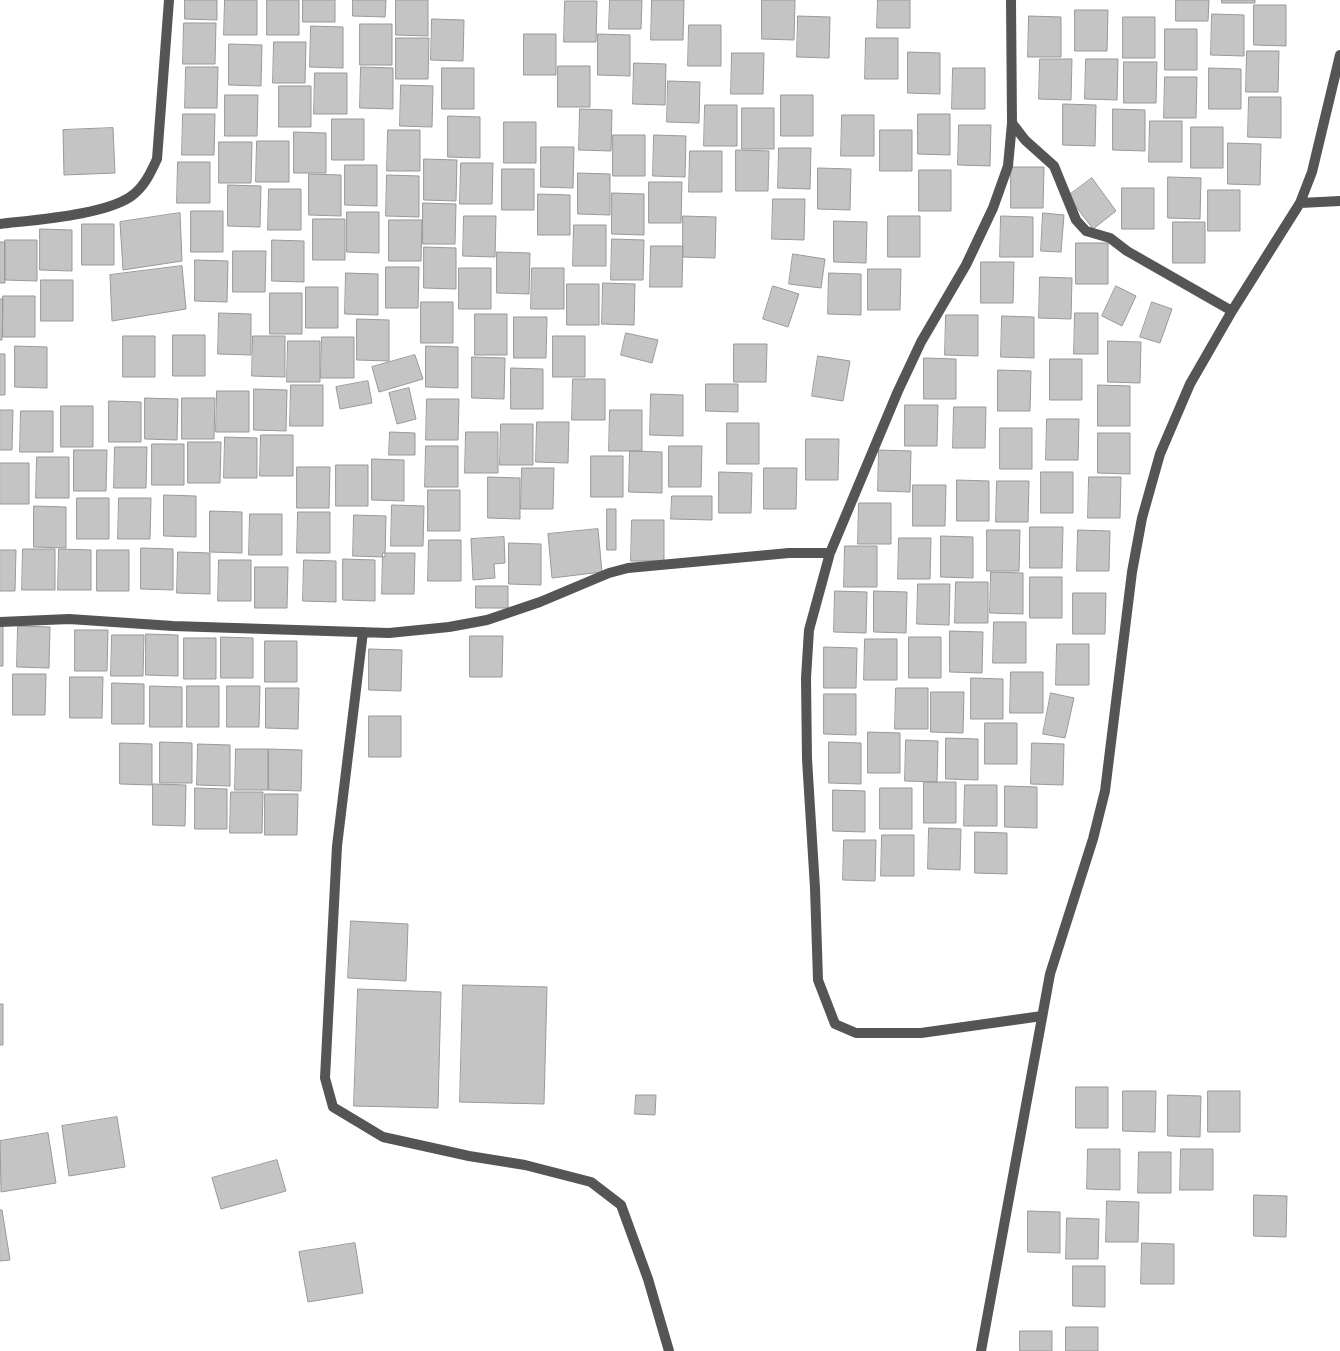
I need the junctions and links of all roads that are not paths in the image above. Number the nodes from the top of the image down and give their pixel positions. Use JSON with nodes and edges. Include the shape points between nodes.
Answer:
{"nodes":[{"id":1,"x":169,"y":0,"type":"edge"},
{"id":2,"x":1011,"y":0,"type":"edge"},
{"id":3,"x":1340,"y":55,"type":"edge"},
{"id":4,"x":1012,"y":123,"type":"junction"},
{"id":5,"x":1340,"y":201,"type":"edge"},
{"id":6,"x":1300,"y":203,"type":"junction"},
{"id":7,"x":0,"y":224,"type":"edge"},
{"id":8,"x":1232,"y":311,"type":"junction"},
{"id":9,"x":830,"y":553,"type":"junction"},
{"id":10,"x":0,"y":622,"type":"edge"},
{"id":11,"x":363,"y":632,"type":"junction"},
{"id":12,"x":1042,"y":1016,"type":"junction"},
{"id":13,"x":669,"y":1351,"type":"edge"},
{"id":14,"x":982,"y":1351,"type":"edge"}],
"edges":[{"from":1,"to":7,"type":"street","via":[[157,159],[148,177],[133,195],[111,205],[78,215]]},
{"from":2,"to":4,"type":"street"},
{"from":3,"to":6,"type":"street","via":[[1312,172]]},
{"from":4,"to":8,"type":"street","via":[[1025,140],[1054,166],[1076,220],[1086,230],[1110,238]]},
{"from":4,"to":9,"type":"street","via":[[1008,166],[993,208],[966,265],[921,342]]},
{"from":5,"to":6,"type":"street"},
{"from":6,"to":8,"type":"street"},
{"from":8,"to":12,"type":"street","via":[[1190,384],[1160,454],[1142,518],[1132,572],[1105,792],[1050,974]]},
{"from":9,"to":11,"type":"street","via":[[789,553],[628,568],[487,620],[389,633]]},
{"from":9,"to":12,"type":"street","via":[[809,630],[806,678],[807,769],[816,888],[818,980],[824,1000],[835,1024],[856,1033],[921,1034]]},
{"from":10,"to":11,"type":"street","via":[[69,619]]},
{"from":11,"to":13,"type":"street","via":[[337,846],[325,1078],[333,1107],[383,1137],[525,1165],[591,1182],[621,1205],[648,1279]]},
{"from":12,"to":14,"type":"street"}]}
